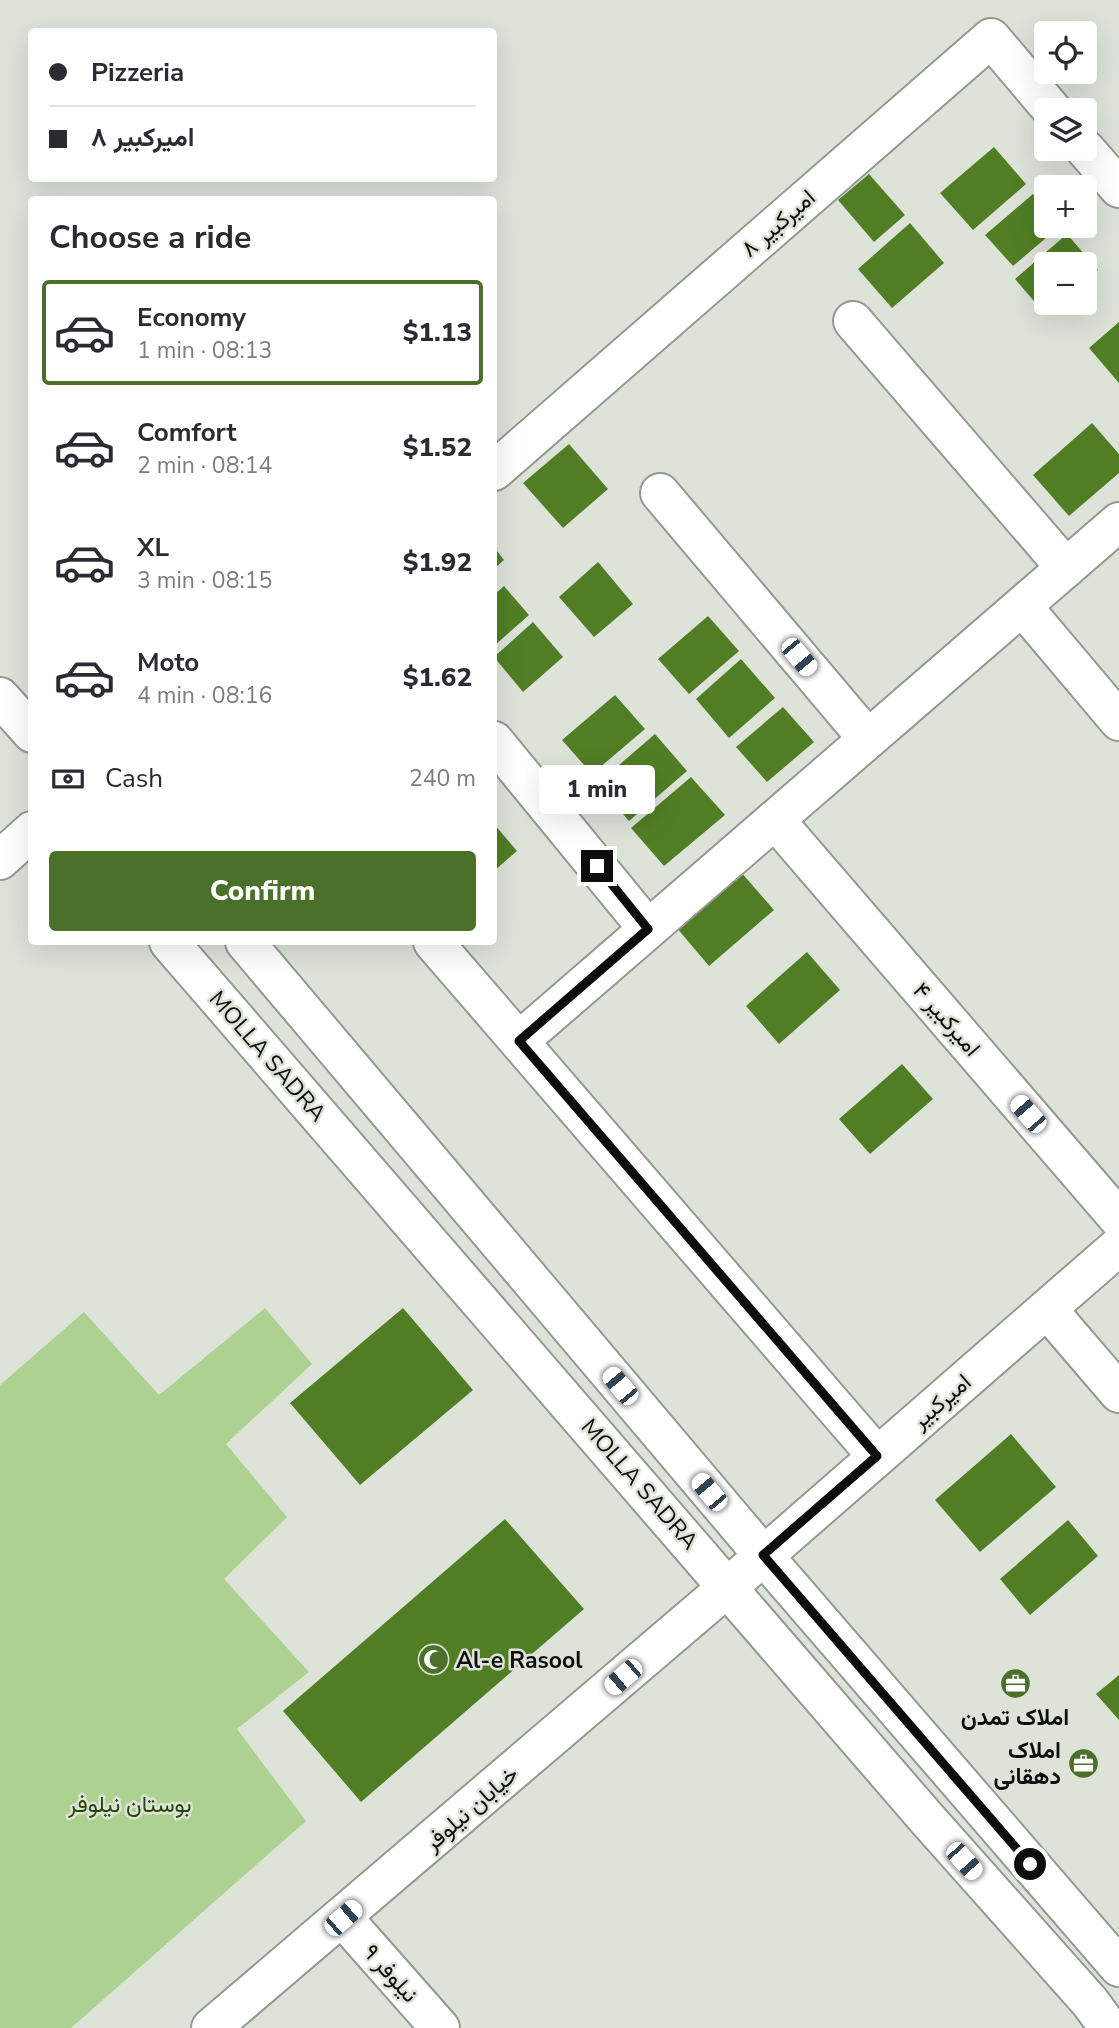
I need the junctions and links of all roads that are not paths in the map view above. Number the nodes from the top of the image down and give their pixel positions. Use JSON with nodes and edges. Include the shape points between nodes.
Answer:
{"nodes":[{"id":1,"x":1042,"y":98,"type":"edge"},
{"id":2,"x":1095,"y":161,"type":"edge"},
{"id":3,"x":1119,"y":188,"type":"edge"},
{"id":4,"x":853,"y":321,"type":"dead end"},
{"id":5,"x":497,"y":468,"type":"edge"},
{"id":6,"x":660,"y":493,"type":"dead end"},
{"id":7,"x":1119,"y":522,"type":"edge"},
{"id":8,"x":1066,"y":568,"type":"junction"},
{"id":9,"x":1022,"y":606,"type":"junction"},
{"id":10,"x":0,"y":697,"type":"edge"},
{"id":11,"x":1119,"y":722,"type":"edge"},
{"id":12,"x":28,"y":728,"type":"edge"},
{"id":13,"x":868,"y":739,"type":"junction"},
{"id":14,"x":497,"y":745,"type":"edge"},
{"id":15,"x":775,"y":820,"type":"junction"},
{"id":16,"x":28,"y":835,"type":"edge"},
{"id":17,"x":0,"y":860,"type":"edge"},
{"id":18,"x":648,"y":929,"type":"junction"},
{"id":19,"x":172,"y":945,"type":"edge"},
{"id":20,"x":248,"y":945,"type":"edge"},
{"id":21,"x":436,"y":945,"type":"edge"},
{"id":22,"x":519,"y":1041,"type":"junction"},
{"id":23,"x":1119,"y":1219,"type":"edge"},
{"id":24,"x":1119,"y":1246,"type":"edge"},
{"id":25,"x":1046,"y":1309,"type":"junction"},
{"id":26,"x":1119,"y":1393,"type":"edge"},
{"id":27,"x":877,"y":1456,"type":"junction"},
{"id":28,"x":763,"y":1555,"type":"junction"},
{"id":29,"x":729,"y":1586,"type":"junction"},
{"id":30,"x":343,"y":1918,"type":"junction"},
{"id":31,"x":1119,"y":1967,"type":"edge"},
{"id":32,"x":211,"y":2028,"type":"edge"},
{"id":33,"x":440,"y":2028,"type":"edge"},
{"id":34,"x":1109,"y":2028,"type":"edge"}],
"edges":[{"from":1,"to":5,"type":"street","name":"امیرکبیر ۸","via":[[991,38]]},
{"from":2,"to":3,"type":"street"},
{"from":4,"to":8,"type":"street"},
{"from":6,"to":13,"type":"street"},
{"from":7,"to":8,"type":"street"},
{"from":8,"to":9,"type":"street"},
{"from":9,"to":11,"type":"street"},
{"from":9,"to":13,"type":"street"},
{"from":10,"to":12,"type":"street"},
{"from":13,"to":15,"type":"street"},
{"from":14,"to":18,"type":"street"},
{"from":15,"to":18,"type":"street"},
{"from":15,"to":23,"type":"street","name":"امیرکبیر ۴"},
{"from":16,"to":17,"type":"street"},
{"from":18,"to":22,"type":"street"},
{"from":19,"to":29,"type":"street","name":"MOLLA SADRA"},
{"from":20,"to":28,"type":"street","name":"MOLLA SADRA"},
{"from":21,"to":22,"type":"street"},
{"from":22,"to":27,"type":"street"},
{"from":24,"to":25,"type":"street","name":"امیرکبیر"},
{"from":25,"to":26,"type":"street"},
{"from":25,"to":27,"type":"street","name":"امیرکبیر"},
{"from":27,"to":28,"type":"street","name":"امیرکبیر"},
{"from":28,"to":29,"type":"street","name":"خیابان نیلوفر"},
{"from":28,"to":31,"type":"street","name":"MOLLA SADRA"},
{"from":29,"to":30,"type":"street","name":"خیابان نیلوفر"},
{"from":29,"to":34,"type":"street","name":"MOLLA SADRA"},
{"from":30,"to":32,"type":"street","name":"خیابان نیلوفر"},
{"from":30,"to":33,"type":"street","name":"نیلوفر ۹"}]}
